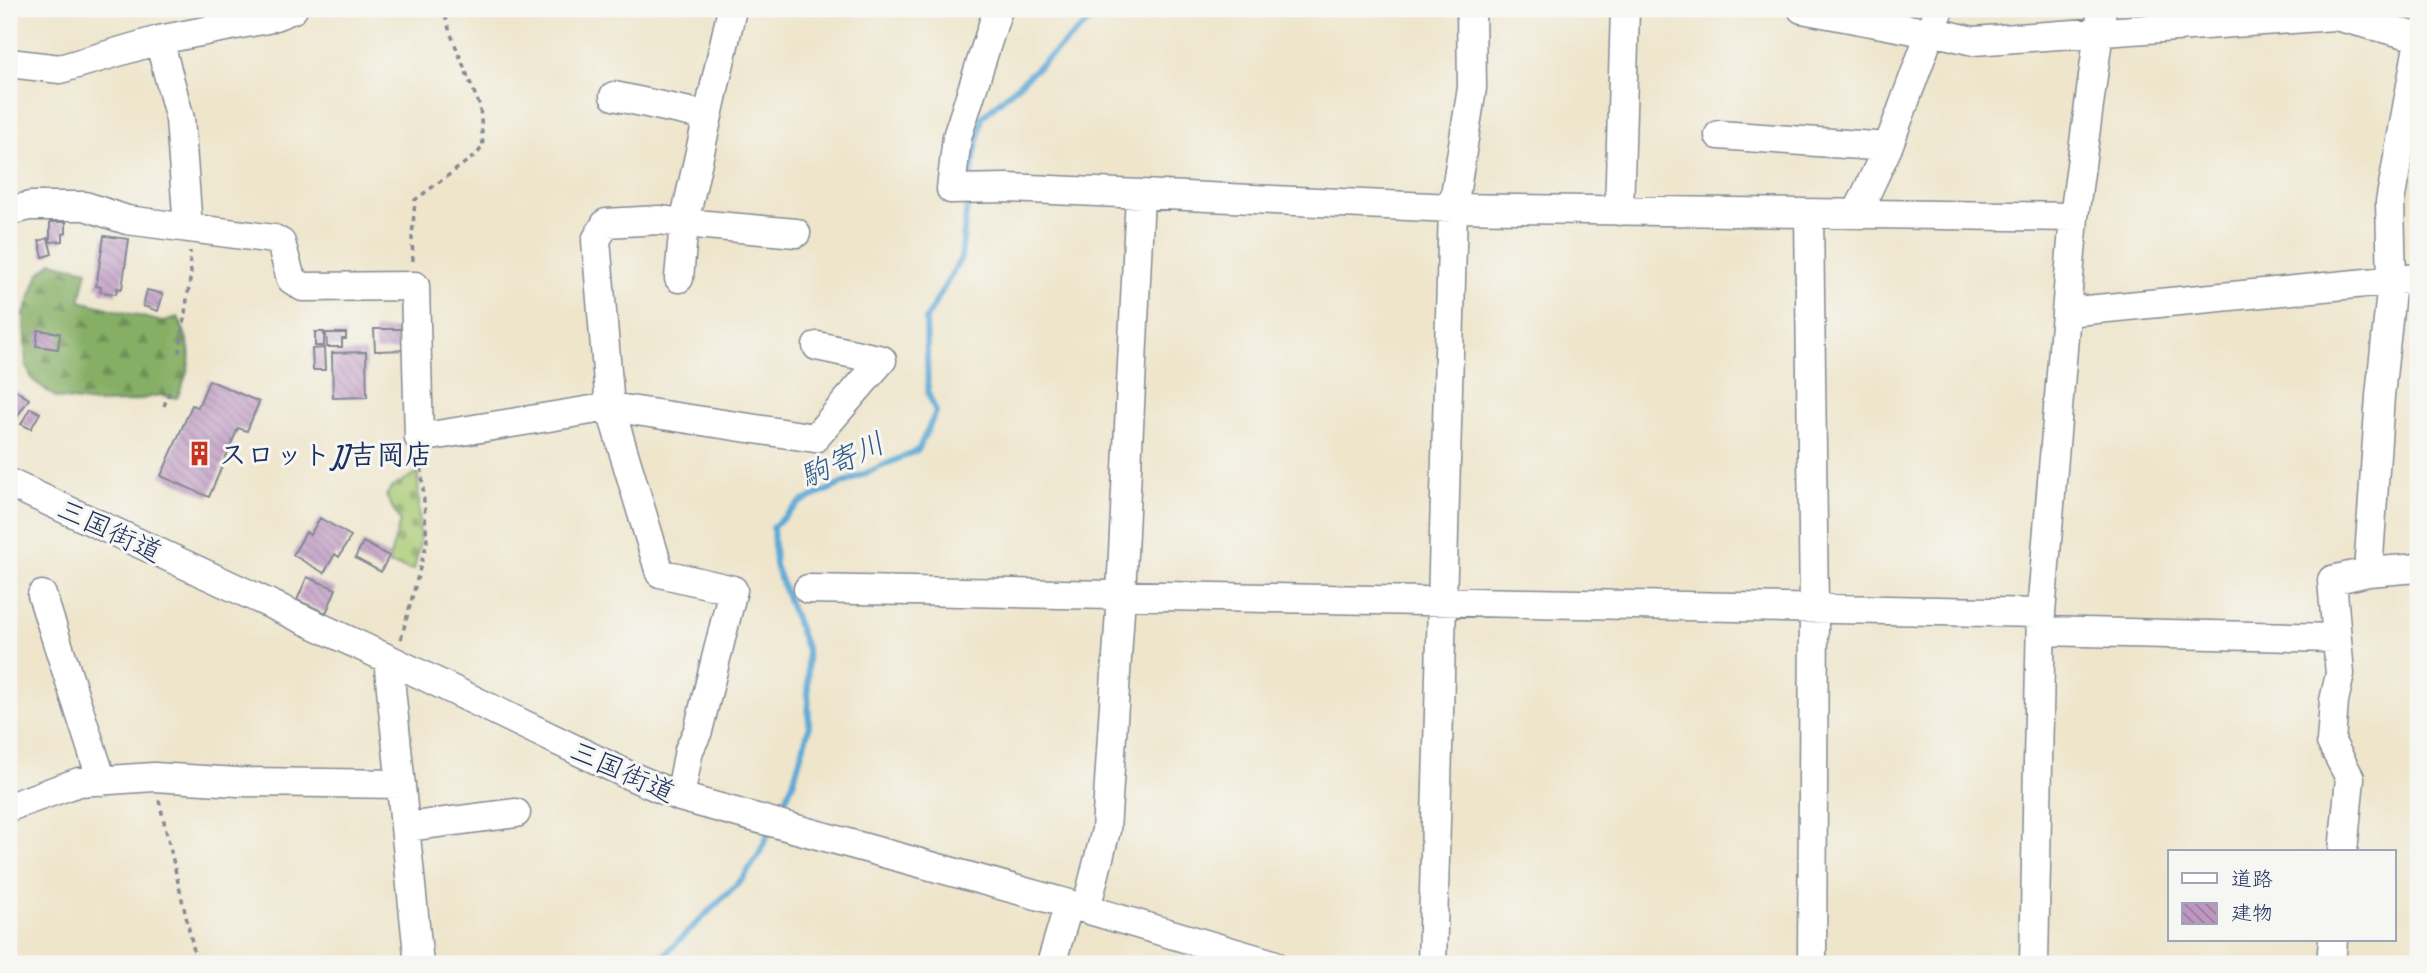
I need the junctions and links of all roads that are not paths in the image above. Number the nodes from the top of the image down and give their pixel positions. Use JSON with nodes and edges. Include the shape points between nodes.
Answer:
{"nodes":[{"id":1,"x":293,"y":9,"type":"edge"},
{"id":2,"x":732,"y":9,"type":"edge"},
{"id":3,"x":998,"y":9,"type":"edge"},
{"id":4,"x":1471,"y":9,"type":"edge"},
{"id":5,"x":1625,"y":9,"type":"edge"},
{"id":6,"x":1802,"y":9,"type":"edge"},
{"id":7,"x":1935,"y":20,"type":"edge"},
{"id":8,"x":2100,"y":21,"type":"edge"},
{"id":9,"x":2418,"y":37,"type":"edge"},
{"id":10,"x":159,"y":40,"type":"junction"},
{"id":11,"x":2418,"y":46,"type":"edge"},
{"id":12,"x":9,"y":62,"type":"edge"},
{"id":13,"x":614,"y":96,"type":"dead end"},
{"id":14,"x":708,"y":116,"type":"junction"},
{"id":15,"x":1719,"y":135,"type":"dead end"},
{"id":16,"x":1888,"y":147,"type":"junction"},
{"id":17,"x":1140,"y":195,"type":"junction"},
{"id":18,"x":1453,"y":208,"type":"junction"},
{"id":19,"x":9,"y":211,"type":"edge"},
{"id":20,"x":1619,"y":211,"type":"junction"},
{"id":21,"x":1857,"y":213,"type":"junction"},
{"id":22,"x":1809,"y":214,"type":"junction"},
{"id":23,"x":2074,"y":217,"type":"junction"},
{"id":24,"x":684,"y":223,"type":"junction"},
{"id":25,"x":188,"y":228,"type":"junction"},
{"id":26,"x":796,"y":233,"type":"dead end"},
{"id":27,"x":679,"y":278,"type":"dead end"},
{"id":28,"x":2405,"y":280,"type":"edge"},
{"id":29,"x":2066,"y":312,"type":"junction"},
{"id":30,"x":817,"y":346,"type":"dead end"},
{"id":31,"x":610,"y":407,"type":"junction"},
{"id":32,"x":9,"y":483,"type":"edge"},
{"id":33,"x":2418,"y":568,"type":"edge"},
{"id":34,"x":2368,"y":572,"type":"junction"},
{"id":35,"x":808,"y":589,"type":"dead end"},
{"id":36,"x":1121,"y":594,"type":"junction"},
{"id":37,"x":42,"y":595,"type":"dead end"},
{"id":38,"x":1442,"y":601,"type":"junction"},
{"id":39,"x":1814,"y":609,"type":"junction"},
{"id":40,"x":2041,"y":622,"type":"junction"},
{"id":41,"x":2335,"y":638,"type":"junction"},
{"id":42,"x":392,"y":661,"type":"junction"},
{"id":43,"x":102,"y":780,"type":"junction"},
{"id":44,"x":401,"y":784,"type":"junction"},
{"id":45,"x":680,"y":797,"type":"junction"},
{"id":46,"x":9,"y":807,"type":"edge"},
{"id":47,"x":516,"y":813,"type":"dead end"},
{"id":48,"x":405,"y":827,"type":"junction"},
{"id":49,"x":2343,"y":850,"type":"edge"},
{"id":50,"x":1077,"y":906,"type":"junction"},
{"id":51,"x":2333,"y":942,"type":"edge"},
{"id":52,"x":419,"y":964,"type":"edge"},
{"id":53,"x":1051,"y":964,"type":"edge"},
{"id":54,"x":1273,"y":964,"type":"edge"},
{"id":55,"x":1432,"y":964,"type":"edge"},
{"id":56,"x":1812,"y":964,"type":"edge"},
{"id":57,"x":2034,"y":964,"type":"edge"},
{"id":58,"x":2331,"y":964,"type":"edge"}],
"edges":[{"from":1,"to":10,"type":"street","via":[[267,19]]},
{"from":2,"to":14,"type":"street"},
{"from":3,"to":17,"type":"street","via":[[957,137],[951,188]]},
{"from":4,"to":18,"type":"street","via":[[1472,88]]},
{"from":5,"to":20,"type":"street"},
{"from":6,"to":7,"type":"street","via":[[1914,30]]},
{"from":7,"to":8,"type":"street","via":[[1973,41]]},
{"from":7,"to":16,"type":"street"},
{"from":8,"to":9,"type":"street","via":[[2335,16]]},
{"from":8,"to":23,"type":"street"},
{"from":10,"to":12,"type":"street","via":[[60,69]]},
{"from":10,"to":25,"type":"street","via":[[180,119]]},
{"from":11,"to":28,"type":"street","via":[[2390,202]]},
{"from":13,"to":14,"type":"street"},
{"from":14,"to":24,"type":"street"},
{"from":15,"to":16,"type":"street"},
{"from":16,"to":21,"type":"street"},
{"from":17,"to":18,"type":"street"},
{"from":17,"to":36,"type":"street"},
{"from":18,"to":20,"type":"street"},
{"from":18,"to":38,"type":"street"},
{"from":19,"to":25,"type":"street","via":[[30,206],[85,206],[127,220]]},
{"from":20,"to":22,"type":"street"},
{"from":21,"to":22,"type":"street"},
{"from":21,"to":23,"type":"street"},
{"from":22,"to":39,"type":"street"},
{"from":23,"to":29,"type":"street"},
{"from":24,"to":26,"type":"street"},
{"from":24,"to":27,"type":"street"},
{"from":24,"to":31,"type":"street","via":[[606,223],[596,240]]},
{"from":25,"to":31,"type":"street","via":[[274,239],[281,243],[291,279],[303,288],[415,286],[419,438]]},
{"from":28,"to":29,"type":"street"},
{"from":28,"to":34,"type":"street","via":[[2380,396]]},
{"from":29,"to":40,"type":"street"},
{"from":30,"to":31,"type":"street","via":[[882,360],[815,438]]},
{"from":31,"to":45,"type":"street","via":[[660,573],[733,590]]},
{"from":32,"to":42,"type":"street","name":"三国街道"},
{"from":33,"to":34,"type":"street"},
{"from":34,"to":41,"type":"street","via":[[2332,580]]},
{"from":35,"to":36,"type":"street"},
{"from":36,"to":38,"type":"street"},
{"from":36,"to":50,"type":"street","via":[[1107,830]]},
{"from":37,"to":43,"type":"street"},
{"from":38,"to":39,"type":"street"},
{"from":38,"to":55,"type":"street"},
{"from":39,"to":40,"type":"street"},
{"from":39,"to":56,"type":"street"},
{"from":40,"to":41,"type":"street"},
{"from":40,"to":57,"type":"street"},
{"from":41,"to":49,"type":"street","via":[[2340,674],[2331,742],[2350,778]]},
{"from":42,"to":44,"type":"street"},
{"from":42,"to":45,"type":"street","name":"三国街道"},
{"from":43,"to":44,"type":"street","via":[[154,777]]},
{"from":43,"to":46,"type":"street","via":[[79,782]]},
{"from":44,"to":48,"type":"street"},
{"from":45,"to":50,"type":"street","name":"三国街道"},
{"from":47,"to":48,"type":"street"},
{"from":48,"to":52,"type":"street"},
{"from":50,"to":53,"type":"street"},
{"from":50,"to":54,"type":"street","name":"三国街道"},
{"from":51,"to":58,"type":"street"}]}
